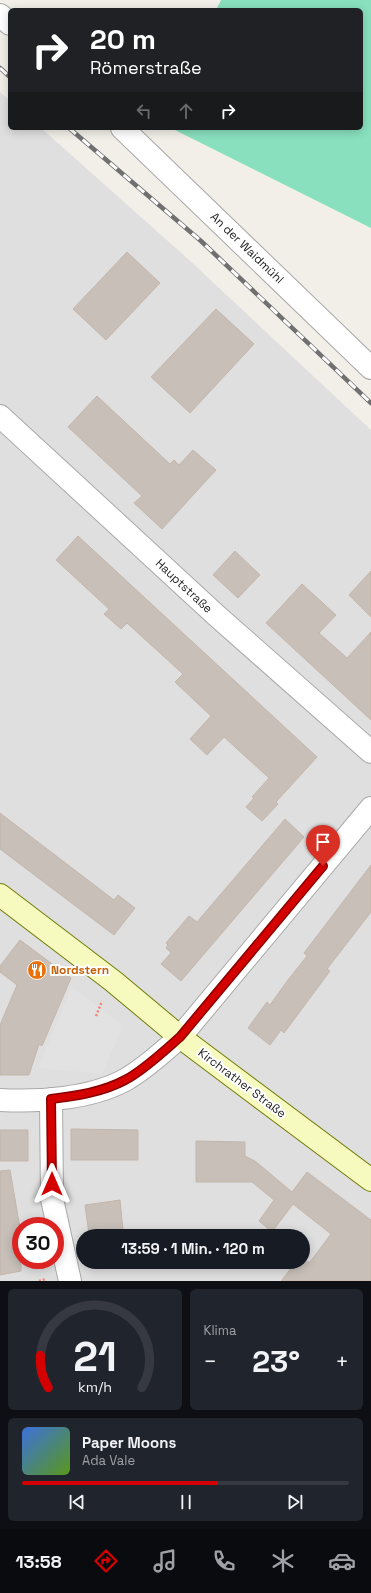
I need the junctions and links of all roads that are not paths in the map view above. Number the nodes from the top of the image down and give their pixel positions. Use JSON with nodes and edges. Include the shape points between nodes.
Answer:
{"nodes":[{"id":1,"x":0,"y":15,"type":"edge"},
{"id":2,"x":8,"y":22,"type":"edge"},
{"id":3,"x":124,"y":130,"type":"edge"},
{"id":4,"x":371,"y":368,"type":"edge"},
{"id":5,"x":0,"y":416,"type":"edge"},
{"id":6,"x":371,"y":752,"type":"edge"},
{"id":7,"x":371,"y":808,"type":"edge"},
{"id":8,"x":0,"y":895,"type":"edge"},
{"id":9,"x":180,"y":1037,"type":"junction"},
{"id":10,"x":51,"y":1099,"type":"junction"},
{"id":11,"x":0,"y":1100,"type":"edge"},
{"id":12,"x":371,"y":1180,"type":"edge"},
{"id":13,"x":70,"y":1281,"type":"edge"}],
"edges":[{"from":1,"to":2,"type":"street"},
{"from":3,"to":4,"type":"street","name":"An der Waidmühl"},
{"from":5,"to":6,"type":"street","name":"Hauptstraße","via":[[217,616]]},
{"from":7,"to":9,"type":"street"},
{"from":8,"to":9,"type":"main road","name":"Kirchrather Straße","via":[[113,981]]},
{"from":9,"to":10,"type":"street","via":[[125,1080],[96,1091]]},
{"from":9,"to":12,"type":"main road","name":"Kirchrather Straße"},
{"from":10,"to":11,"type":"street"},
{"from":10,"to":13,"type":"street","via":[[52,1199]]}]}
